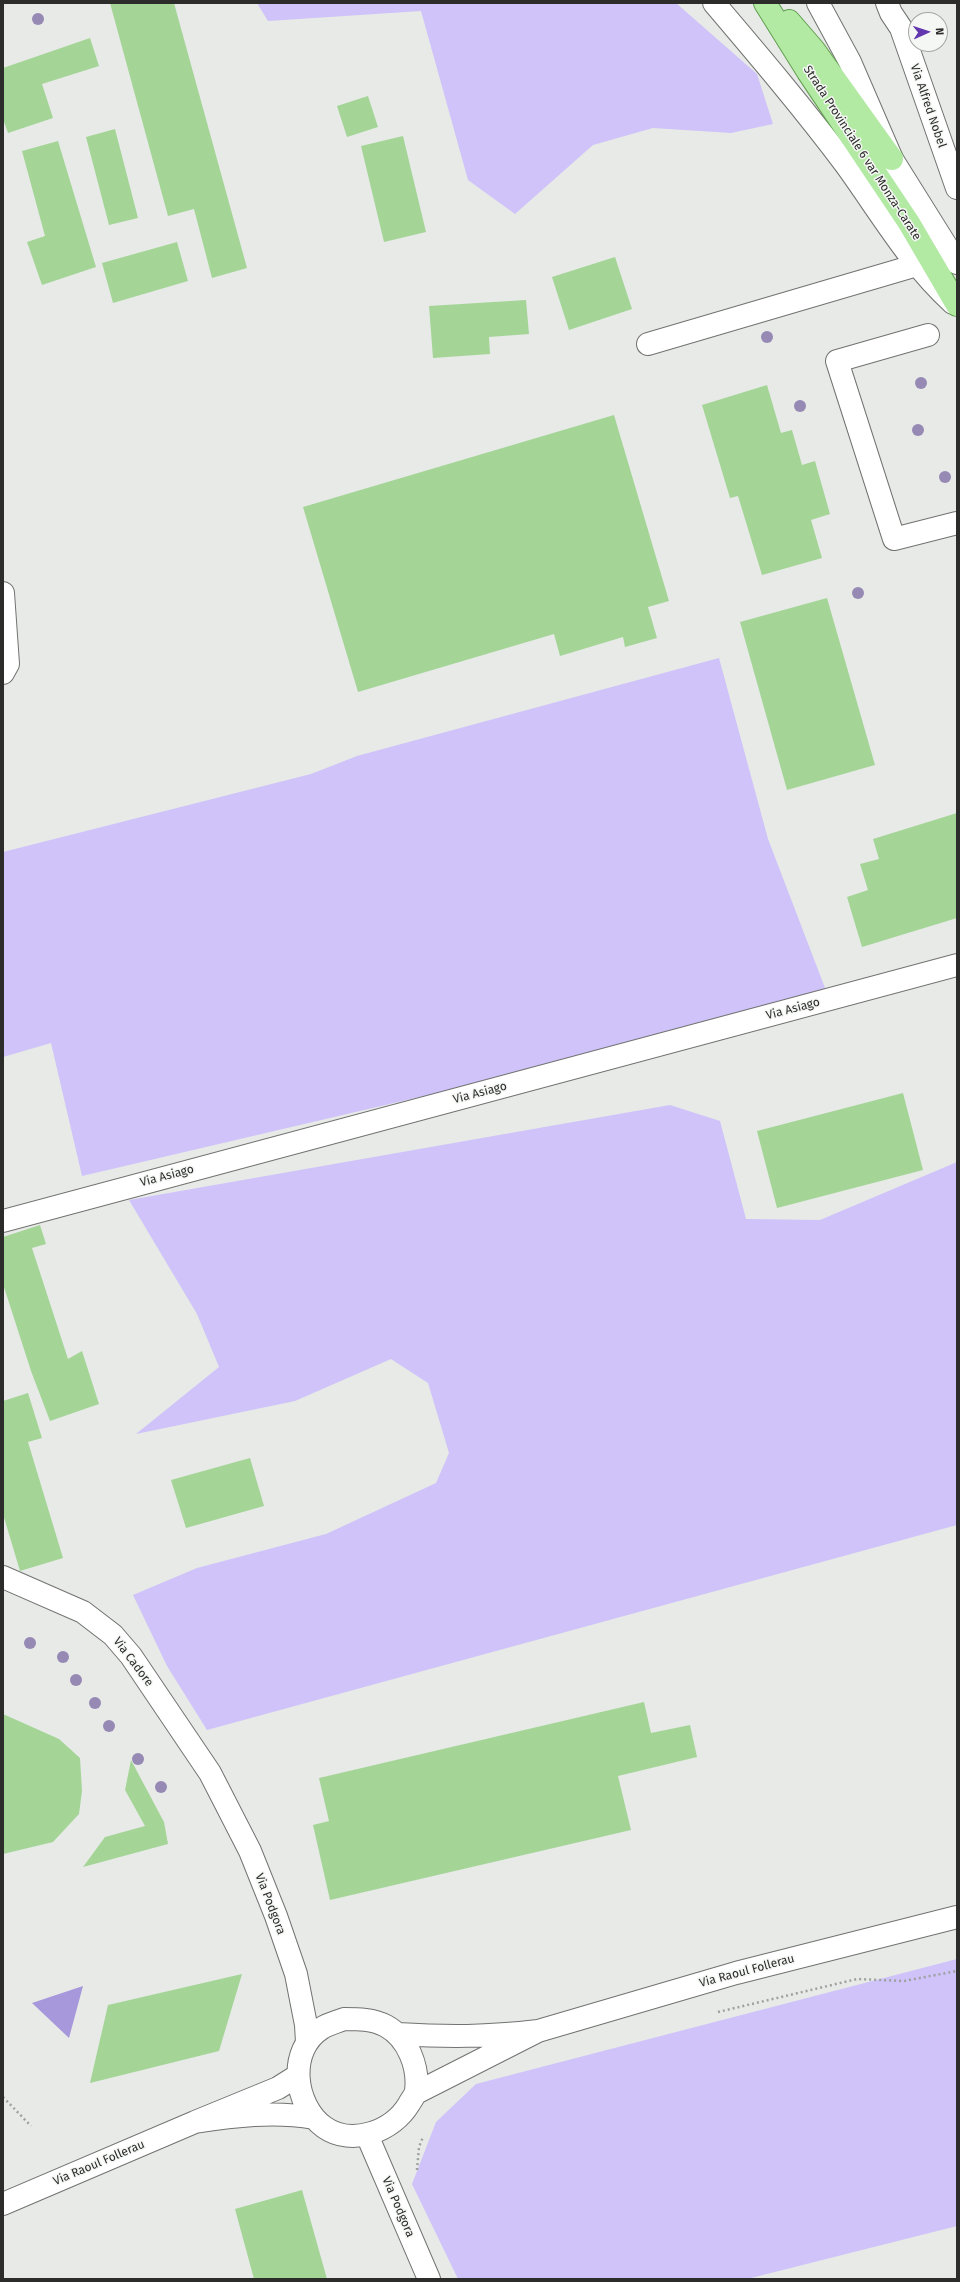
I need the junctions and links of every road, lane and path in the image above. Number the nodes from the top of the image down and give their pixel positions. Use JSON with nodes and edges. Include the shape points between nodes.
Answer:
{"nodes":[{"id":1,"x":714,"y":3,"type":"edge"},
{"id":2,"x":765,"y":3,"type":"edge"},
{"id":3,"x":773,"y":3,"type":"edge"},
{"id":4,"x":818,"y":3,"type":"edge"},
{"id":5,"x":887,"y":3,"type":"edge"},
{"id":6,"x":892,"y":159,"type":"junction"},
{"id":7,"x":957,"y":188,"type":"edge"},
{"id":8,"x":957,"y":263,"type":"edge"},
{"id":9,"x":917,"y":265,"type":"junction"},
{"id":10,"x":957,"y":306,"type":"edge"},
{"id":11,"x":928,"y":336,"type":"dead end"},
{"id":12,"x":648,"y":344,"type":"dead end"},
{"id":13,"x":957,"y":524,"type":"edge"},
{"id":14,"x":3,"y":593,"type":"edge"},
{"id":15,"x":3,"y":673,"type":"edge"},
{"id":16,"x":957,"y":965,"type":"edge"},
{"id":17,"x":3,"y":1221,"type":"edge"},
{"id":18,"x":3,"y":1577,"type":"edge"},
{"id":19,"x":210,"y":1773,"type":"joint"},
{"id":20,"x":957,"y":1917,"type":"edge"},
{"id":21,"x":957,"y":1972,"type":"edge"},
{"id":22,"x":713,"y":2013,"type":"dead end"},
{"id":23,"x":538,"y":2031,"type":"junction"},
{"id":24,"x":398,"y":2034,"type":"junction"},
{"id":25,"x":307,"y":2042,"type":"junction"},
{"id":26,"x":297,"y":2076,"type":"junction"},
{"id":27,"x":416,"y":2093,"type":"junction"},
{"id":28,"x":3,"y":2097,"type":"edge"},
{"id":29,"x":314,"y":2118,"type":"junction"},
{"id":30,"x":195,"y":2122,"type":"junction"},
{"id":31,"x":31,"y":2126,"type":"dead end"},
{"id":32,"x":426,"y":2130,"type":"dead end"},
{"id":33,"x":367,"y":2135,"type":"junction"},
{"id":34,"x":417,"y":2173,"type":"dead end"},
{"id":35,"x":3,"y":2204,"type":"edge"},
{"id":36,"x":429,"y":2279,"type":"edge"}],
"edges":[{"from":1,"to":9,"type":"street","via":[[786,88],[846,165]]},
{"from":2,"to":10,"type":"main road","name":"Strada Provinciale 6 var Monza-Carate","via":[[909,223]]},
{"from":3,"to":6,"type":"main road","name":"Strada Provinciale 6 var Monza-Carate","via":[[814,50]]},
{"from":4,"to":6,"type":"street","via":[[850,62]]},
{"from":5,"to":7,"type":"street","name":"Via Alfred Nobel","via":[[902,28]]},
{"from":6,"to":8,"type":"street","name":"Strada Provinciale 6 var Monza-Carate"},
{"from":9,"to":10,"type":"street","via":[[933,285]]},
{"from":9,"to":12,"type":"street"},
{"from":11,"to":13,"type":"street","via":[[837,361],[894,539]]},
{"from":14,"to":15,"type":"street","via":[[8,664]]},
{"from":16,"to":17,"type":"street","name":"Via Asiago"},
{"from":18,"to":19,"type":"street","name":"Via Cadore","via":[[83,1612],[113,1635],[131,1656]]},
{"from":19,"to":25,"type":"street","name":"Via Podgora","via":[[250,1851],[276,1916],[296,1974]]},
{"from":20,"to":23,"type":"street","name":"Via Raoul Follerau","via":[[736,1973]]},
{"from":21,"to":22,"type":"path","via":[[904,1981],[857,1979]]},
{"from":23,"to":24,"type":"street","name":"Via Raoul Follerau","via":[[456,2038]]},
{"from":23,"to":27,"type":"street","name":"Via Raoul Follerau"},
{"from":24,"to":25,"type":"street","via":[[386,2026],[366,2019],[344,2019],[322,2028]]},
{"from":24,"to":27,"type":"street","via":[[408,2047],[416,2071]]},
{"from":25,"to":26,"type":"street","via":[[299,2059]]},
{"from":26,"to":29,"type":"street","via":[[306,2106]]},
{"from":26,"to":30,"type":"street","name":"Via Raoul Follerau","via":[[278,2088]]},
{"from":27,"to":33,"type":"street","via":[[404,2113],[388,2126]]},
{"from":28,"to":31,"type":"path"},
{"from":29,"to":30,"type":"street","name":"Via Raoul Follerau","via":[[296,2115],[249,2115]]},
{"from":29,"to":33,"type":"street","via":[[326,2128],[342,2134]]},
{"from":30,"to":35,"type":"street","name":"Via Raoul Follerau"},
{"from":32,"to":34,"type":"path","via":[[419,2147]]},
{"from":33,"to":36,"type":"street","name":"Via Podgora"}]}
